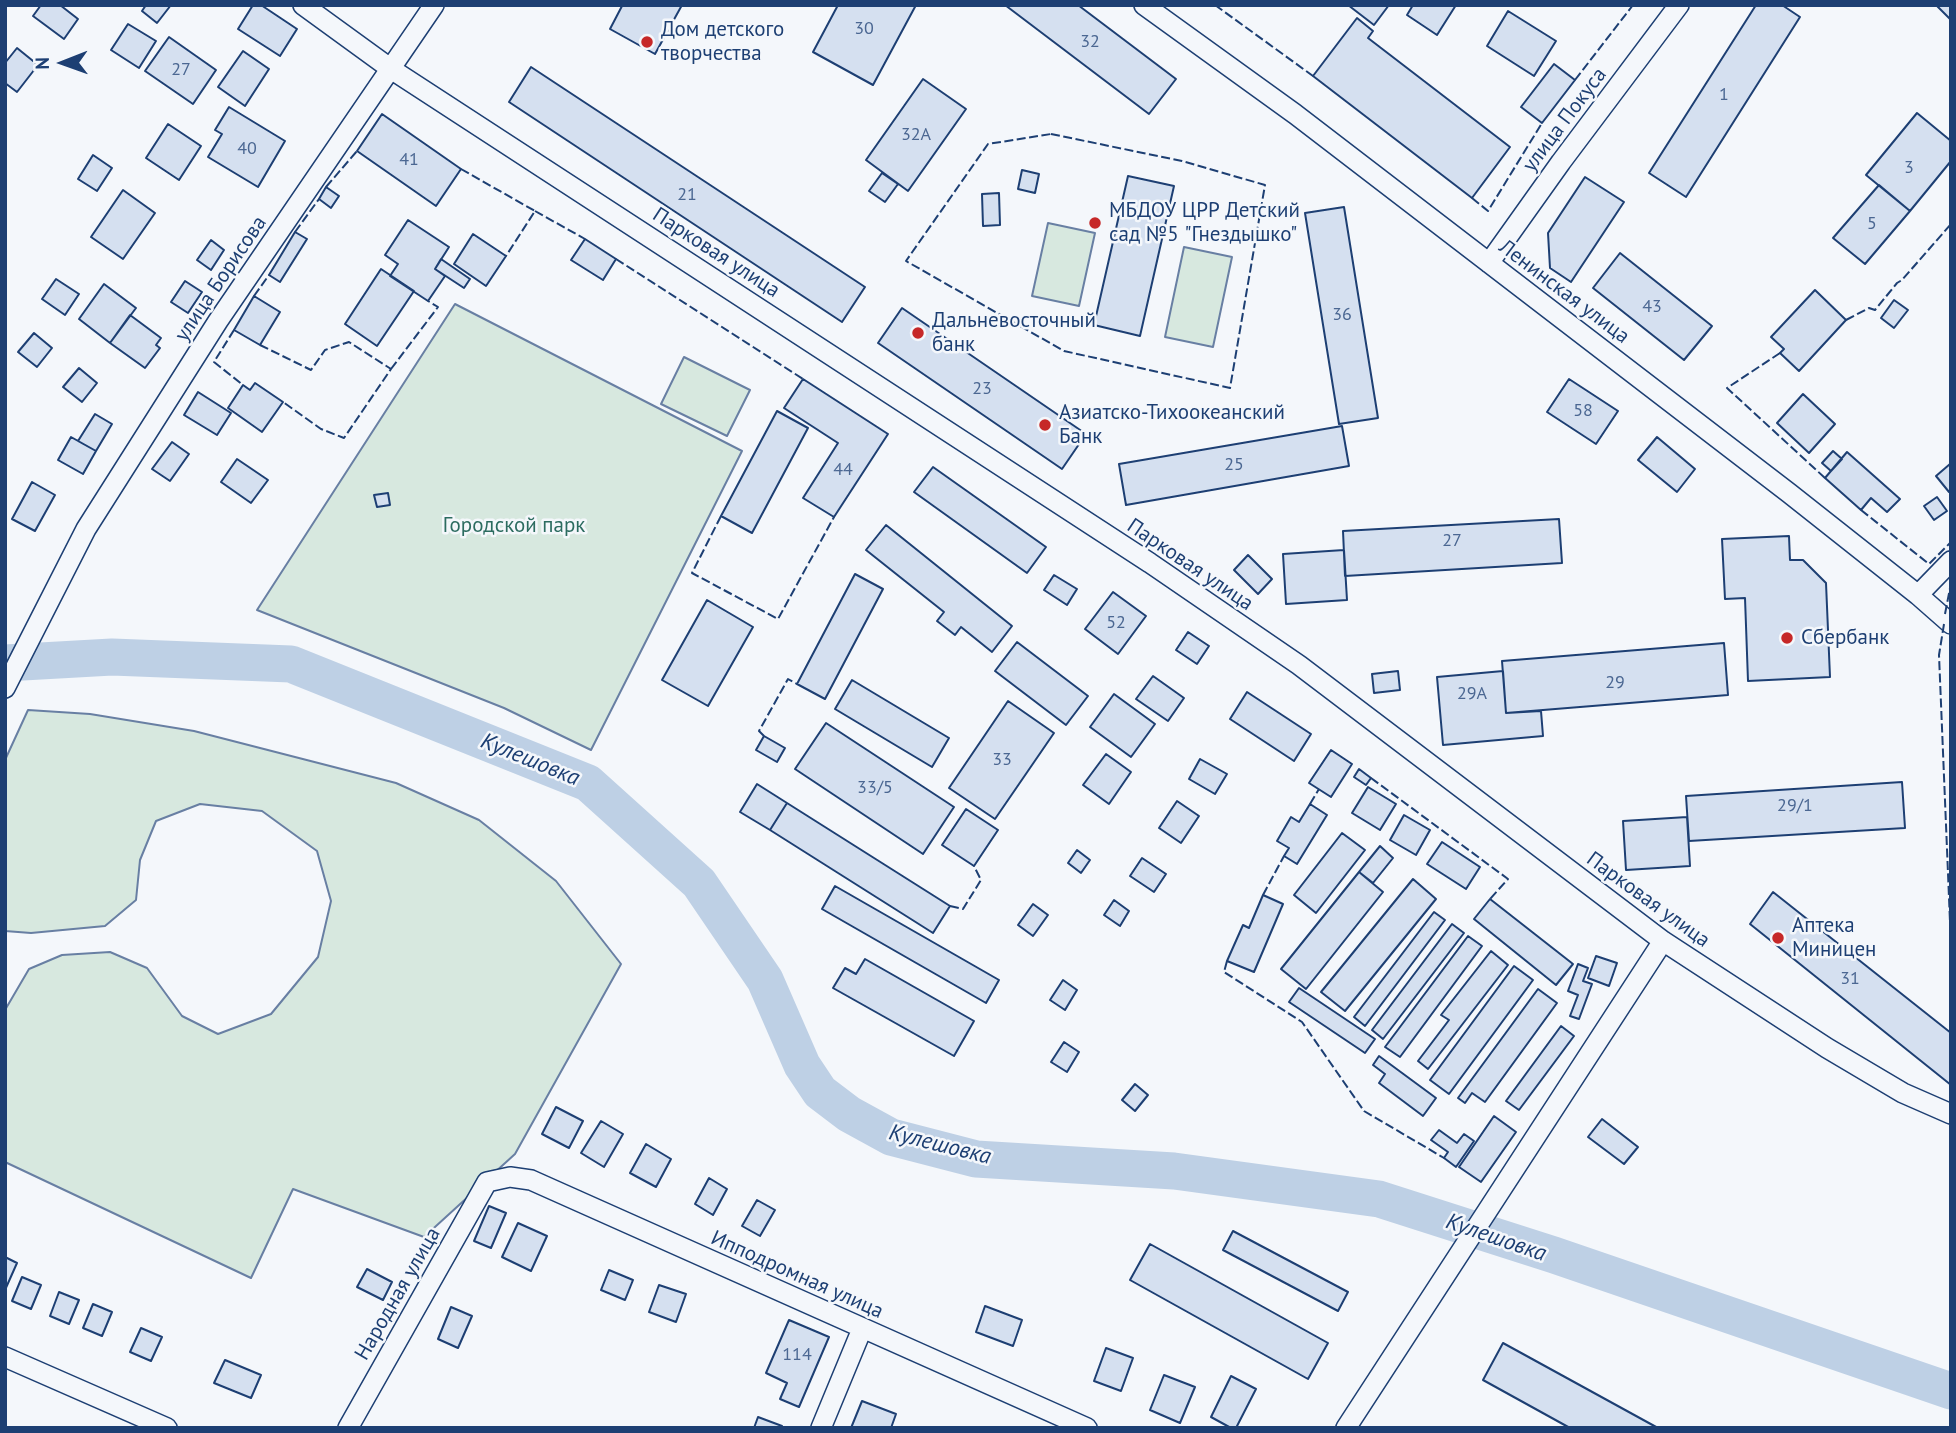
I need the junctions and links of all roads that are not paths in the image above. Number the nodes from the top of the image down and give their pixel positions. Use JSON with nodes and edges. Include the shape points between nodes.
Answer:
{"nodes":[{"id":1,"x":303,"y":5,"type":"edge"},
{"id":2,"x":434,"y":5,"type":"edge"},
{"id":3,"x":1144,"y":5,"type":"edge"},
{"id":4,"x":1679,"y":5,"type":"edge"},
{"id":5,"x":391,"y":69,"type":"junction"},
{"id":6,"x":1489,"y":263,"type":"junction"},
{"id":7,"x":1951,"y":561,"type":"edge"},
{"id":8,"x":1918,"y":594,"type":"junction"},
{"id":9,"x":1951,"y":624,"type":"edge"},
{"id":10,"x":5,"y":688,"type":"edge"},
{"id":11,"x":1663,"y":941,"type":"junction"},
{"id":12,"x":1951,"y":1114,"type":"edge"},
{"id":13,"x":487,"y":1182,"type":"joint"},
{"id":14,"x":862,"y":1329,"type":"junction"},
{"id":15,"x":5,"y":1357,"type":"edge"},
{"id":16,"x":167,"y":1428,"type":"edge"},
{"id":17,"x":348,"y":1428,"type":"edge"},
{"id":18,"x":821,"y":1428,"type":"edge"},
{"id":19,"x":1087,"y":1428,"type":"edge"},
{"id":20,"x":1346,"y":1428,"type":"edge"}],
"edges":[{"from":1,"to":5,"type":"street","name":"Парковая улица"},
{"from":2,"to":5,"type":"street","name":"улица Борисова"},
{"from":3,"to":6,"type":"street","name":"Ленинская улица"},
{"from":4,"to":6,"type":"street","name":"улица Покуса"},
{"from":5,"to":10,"type":"street","name":"улица Борисова","via":[[218,321],[86,529]]},
{"from":5,"to":11,"type":"street","name":"Парковая улица","via":[[1150,563],[1299,666]]},
{"from":6,"to":8,"type":"street","name":"Ленинская улица"},
{"from":7,"to":8,"type":"street"},
{"from":8,"to":9,"type":"street","name":"Ленинская улица"},
{"from":11,"to":12,"type":"street","name":"Парковая улица","via":[[1827,1048],[1903,1093]]},
{"from":11,"to":20,"type":"street"},
{"from":13,"to":14,"type":"street","name":"Ипподромная улица","via":[[510,1177],[531,1180]]},
{"from":13,"to":17,"type":"street","name":"Народная улица"},
{"from":14,"to":18,"type":"street"},
{"from":14,"to":19,"type":"street","name":"Ипподромная улица"},
{"from":15,"to":16,"type":"street"}]}
